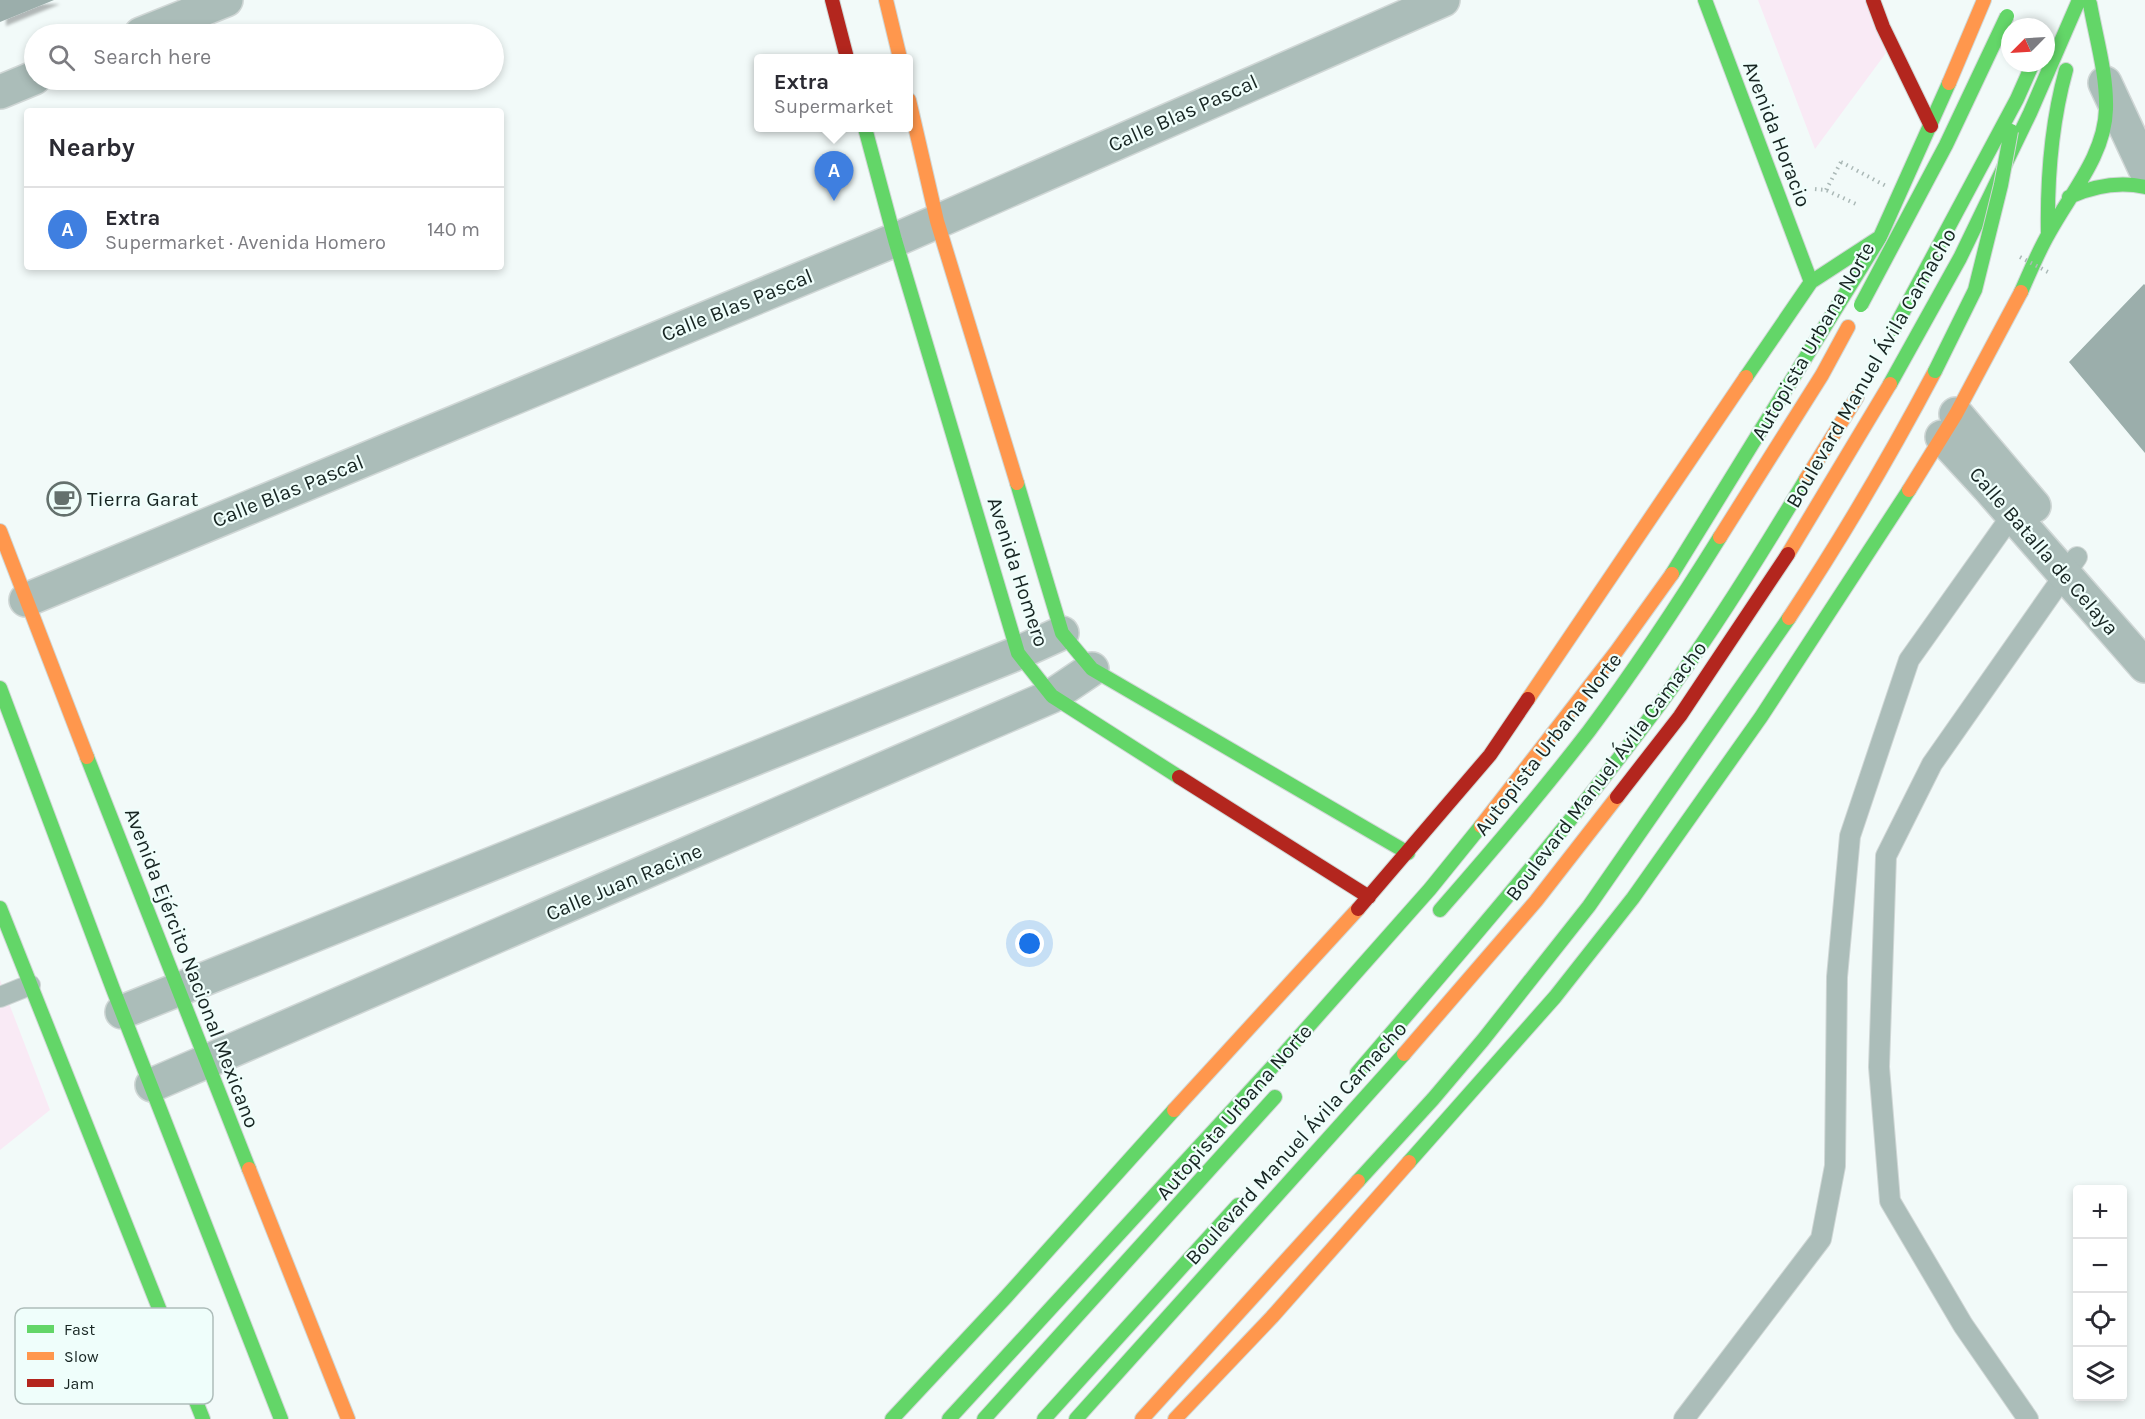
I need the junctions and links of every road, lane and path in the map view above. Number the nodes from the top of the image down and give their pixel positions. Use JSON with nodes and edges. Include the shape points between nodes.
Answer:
{"nodes":[{"id":1,"x":226,"y":0,"type":"edge"},
{"id":2,"x":832,"y":0,"type":"edge"},
{"id":3,"x":886,"y":0,"type":"edge"},
{"id":4,"x":1443,"y":0,"type":"edge"},
{"id":5,"x":1704,"y":0,"type":"edge"},
{"id":6,"x":1873,"y":0,"type":"edge"},
{"id":7,"x":1984,"y":0,"type":"edge"},
{"id":8,"x":2014,"y":0,"type":"edge"},
{"id":9,"x":2086,"y":1,"type":"edge"},
{"id":10,"x":166,"y":24,"type":"edge"},
{"id":11,"x":847,"y":54,"type":"edge"},
{"id":12,"x":899,"y":54,"type":"edge"},
{"id":13,"x":2029,"y":72,"type":"edge"},
{"id":14,"x":24,"y":82,"type":"edge"},
{"id":15,"x":2104,"y":82,"type":"junction"},
{"id":16,"x":0,"y":92,"type":"edge"},
{"id":17,"x":2017,"y":99,"type":"junction"},
{"id":18,"x":913,"y":117,"type":"edge"},
{"id":19,"x":1931,"y":126,"type":"junction"},
{"id":20,"x":867,"y":132,"type":"edge"},
{"id":21,"x":1840,"y":162,"type":"dead end"},
{"id":22,"x":2145,"y":169,"type":"edge"},
{"id":23,"x":2145,"y":187,"type":"edge"},
{"id":24,"x":1826,"y":190,"type":"dead end"},
{"id":25,"x":2069,"y":197,"type":"junction"},
{"id":26,"x":937,"y":221,"type":"junction"},
{"id":27,"x":2048,"y":234,"type":"junction"},
{"id":28,"x":1880,"y":237,"type":"junction"},
{"id":29,"x":895,"y":240,"type":"junction"},
{"id":30,"x":1811,"y":282,"type":"junction"},
{"id":31,"x":1889,"y":339,"type":"dead end"},
{"id":32,"x":1862,"y":390,"type":"dead end"},
{"id":33,"x":1949,"y":426,"type":"junction"},
{"id":34,"x":2019,"y":506,"type":"junction"},
{"id":35,"x":0,"y":531,"type":"edge"},
{"id":36,"x":2071,"y":565,"type":"junction"},
{"id":37,"x":26,"y":600,"type":"junction"},
{"id":38,"x":1062,"y":633,"type":"junction"},
{"id":39,"x":2145,"y":634,"type":"edge"},
{"id":40,"x":1018,"y":652,"type":"junction"},
{"id":41,"x":2145,"y":666,"type":"edge"},
{"id":42,"x":1092,"y":669,"type":"junction"},
{"id":43,"x":0,"y":688,"type":"edge"},
{"id":44,"x":1052,"y":696,"type":"junction"},
{"id":45,"x":4,"y":710,"type":"edge"},
{"id":46,"x":1408,"y":853,"type":"junction"},
{"id":47,"x":1369,"y":897,"type":"junction"},
{"id":48,"x":0,"y":908,"type":"edge"},
{"id":49,"x":1429,"y":923,"type":"dead end"},
{"id":50,"x":30,"y":985,"type":"junction"},
{"id":51,"x":177,"y":989,"type":"junction"},
{"id":52,"x":0,"y":997,"type":"edge"},
{"id":53,"x":122,"y":1012,"type":"junction"},
{"id":54,"x":207,"y":1063,"type":"junction"},
{"id":55,"x":1348,"y":1084,"type":"dead end"},
{"id":56,"x":152,"y":1085,"type":"junction"},
{"id":57,"x":1281,"y":1091,"type":"dead end"},
{"id":58,"x":1246,"y":1197,"type":"dead end"},
{"id":59,"x":159,"y":1308,"type":"edge"},
{"id":60,"x":197,"y":1404,"type":"edge"},
{"id":61,"x":203,"y":1419,"type":"edge"},
{"id":62,"x":280,"y":1419,"type":"edge"},
{"id":63,"x":348,"y":1419,"type":"edge"},
{"id":64,"x":892,"y":1419,"type":"edge"},
{"id":65,"x":949,"y":1419,"type":"edge"},
{"id":66,"x":984,"y":1419,"type":"edge"},
{"id":67,"x":1044,"y":1419,"type":"edge"},
{"id":68,"x":1076,"y":1419,"type":"edge"},
{"id":69,"x":1142,"y":1419,"type":"edge"},
{"id":70,"x":1175,"y":1419,"type":"edge"},
{"id":71,"x":1684,"y":1419,"type":"edge"},
{"id":72,"x":2028,"y":1419,"type":"edge"}],
"edges":[{"from":1,"to":10,"type":"street"},
{"from":2,"to":11,"type":"main road"},
{"from":3,"to":12,"type":"main road"},
{"from":4,"to":26,"type":"street","name":"Calle Blas Pascal"},
{"from":5,"to":30,"type":"main road","name":"Avenida Horacio"},
{"from":6,"to":19,"type":"main road"},
{"from":7,"to":19,"type":"main road"},
{"from":8,"to":49,"type":"main road","name":"Autopista Urbana Norte","bridge":true,"via":[[1946,144],[1855,315],[1723,535],[1663,628],[1589,730]]},
{"from":9,"to":15,"type":"main road"},
{"from":9,"to":27,"type":"main road","via":[[2052,127]]},
{"from":9,"to":68,"type":"main road","name":"Boulevard Manuel Ávila Camacho","via":[[1960,258],[1876,409],[1781,565],[1680,716],[1536,902]]},
{"from":13,"to":17,"type":"main road","bridge":true},
{"from":14,"to":16,"type":"street"},
{"from":15,"to":22,"type":"street"},
{"from":15,"to":25,"type":"main road","via":[[2106,111],[2100,139],[2082,180]]},
{"from":17,"to":31,"type":"main road","bridge":true},
{"from":17,"to":69,"type":"main road","bridge":true,"via":[[1999,196],[1975,290],[1893,450],[1760,663],[1589,906],[1483,1040]]},
{"from":18,"to":26,"type":"main road","name":"Avenida Homero"},
{"from":19,"to":28,"type":"main road"},
{"from":20,"to":29,"type":"main road","name":"Avenida Homero"},
{"from":21,"to":24,"type":"path"},
{"from":23,"to":25,"type":"main road","via":[[2111,183]]},
{"from":25,"to":27,"type":"main road"},
{"from":26,"to":29,"type":"street","name":"Calle Blas Pascal"},
{"from":26,"to":38,"type":"main road","name":"Avenida Homero"},
{"from":27,"to":33,"type":"main road","via":[[2019,297]]},
{"from":28,"to":30,"type":"main road"},
{"from":28,"to":65,"type":"main road","via":[[1670,577],[1521,777],[1430,889]]},
{"from":29,"to":37,"type":"street","name":"Calle Blas Pascal"},
{"from":29,"to":40,"type":"main road","name":"Avenida Homero"},
{"from":30,"to":46,"type":"main road","via":[[1490,755]]},
{"from":32,"to":55,"type":"main road","via":[[1701,646],[1624,751],[1532,868]]},
{"from":33,"to":34,"type":"street","name":"Calle Batalla de Celaya"},
{"from":33,"to":70,"type":"main road","via":[[1761,717],[1633,898],[1547,1006],[1272,1317]]},
{"from":34,"to":36,"type":"street","name":"Calle Batalla de Celaya"},
{"from":34,"to":71,"type":"lane","via":[[1909,660],[1850,836],[1837,977],[1835,1166],[1821,1239]]},
{"from":35,"to":37,"type":"main road","name":"Avenida Ejército Nacional Mexicano"},
{"from":36,"to":39,"type":"street","name":"Calle Batalla de Celaya"},
{"from":36,"to":41,"type":"street","name":"Calle Batalla de Celaya"},
{"from":36,"to":72,"type":"lane","via":[[1932,764],[1886,856],[1879,1067],[1890,1201],[1963,1325]]},
{"from":37,"to":51,"type":"main road","name":"Avenida Ejército Nacional Mexicano"},
{"from":38,"to":40,"type":"street"},
{"from":38,"to":42,"type":"main road","name":"Avenida Homero"},
{"from":40,"to":44,"type":"main road","name":"Avenida Homero"},
{"from":40,"to":51,"type":"street"},
{"from":42,"to":44,"type":"street","name":"Calle Juan Racine"},
{"from":42,"to":46,"type":"main road","name":"Avenida Homero"},
{"from":43,"to":45,"type":"main road"},
{"from":44,"to":47,"type":"main road","name":"Avenida Homero"},
{"from":44,"to":54,"type":"street","name":"Calle Juan Racine"},
{"from":45,"to":53,"type":"main road"},
{"from":46,"to":47,"type":"main road"},
{"from":47,"to":64,"type":"main road"},
{"from":48,"to":50,"type":"main road"},
{"from":50,"to":52,"type":"lane"},
{"from":50,"to":59,"type":"main road"},
{"from":51,"to":53,"type":"street"},
{"from":51,"to":54,"type":"main road","name":"Avenida Ejército Nacional Mexicano"},
{"from":53,"to":56,"type":"main road"},
{"from":54,"to":56,"type":"street","name":"Calle Juan Racine"},
{"from":54,"to":63,"type":"main road","name":"Avenida Ejército Nacional Mexicano"},
{"from":56,"to":62,"type":"main road"},
{"from":57,"to":66,"type":"main road","name":"Autopista Urbana Norte"},
{"from":58,"to":67,"type":"main road"},
{"from":60,"to":61,"type":"main road"}]}
